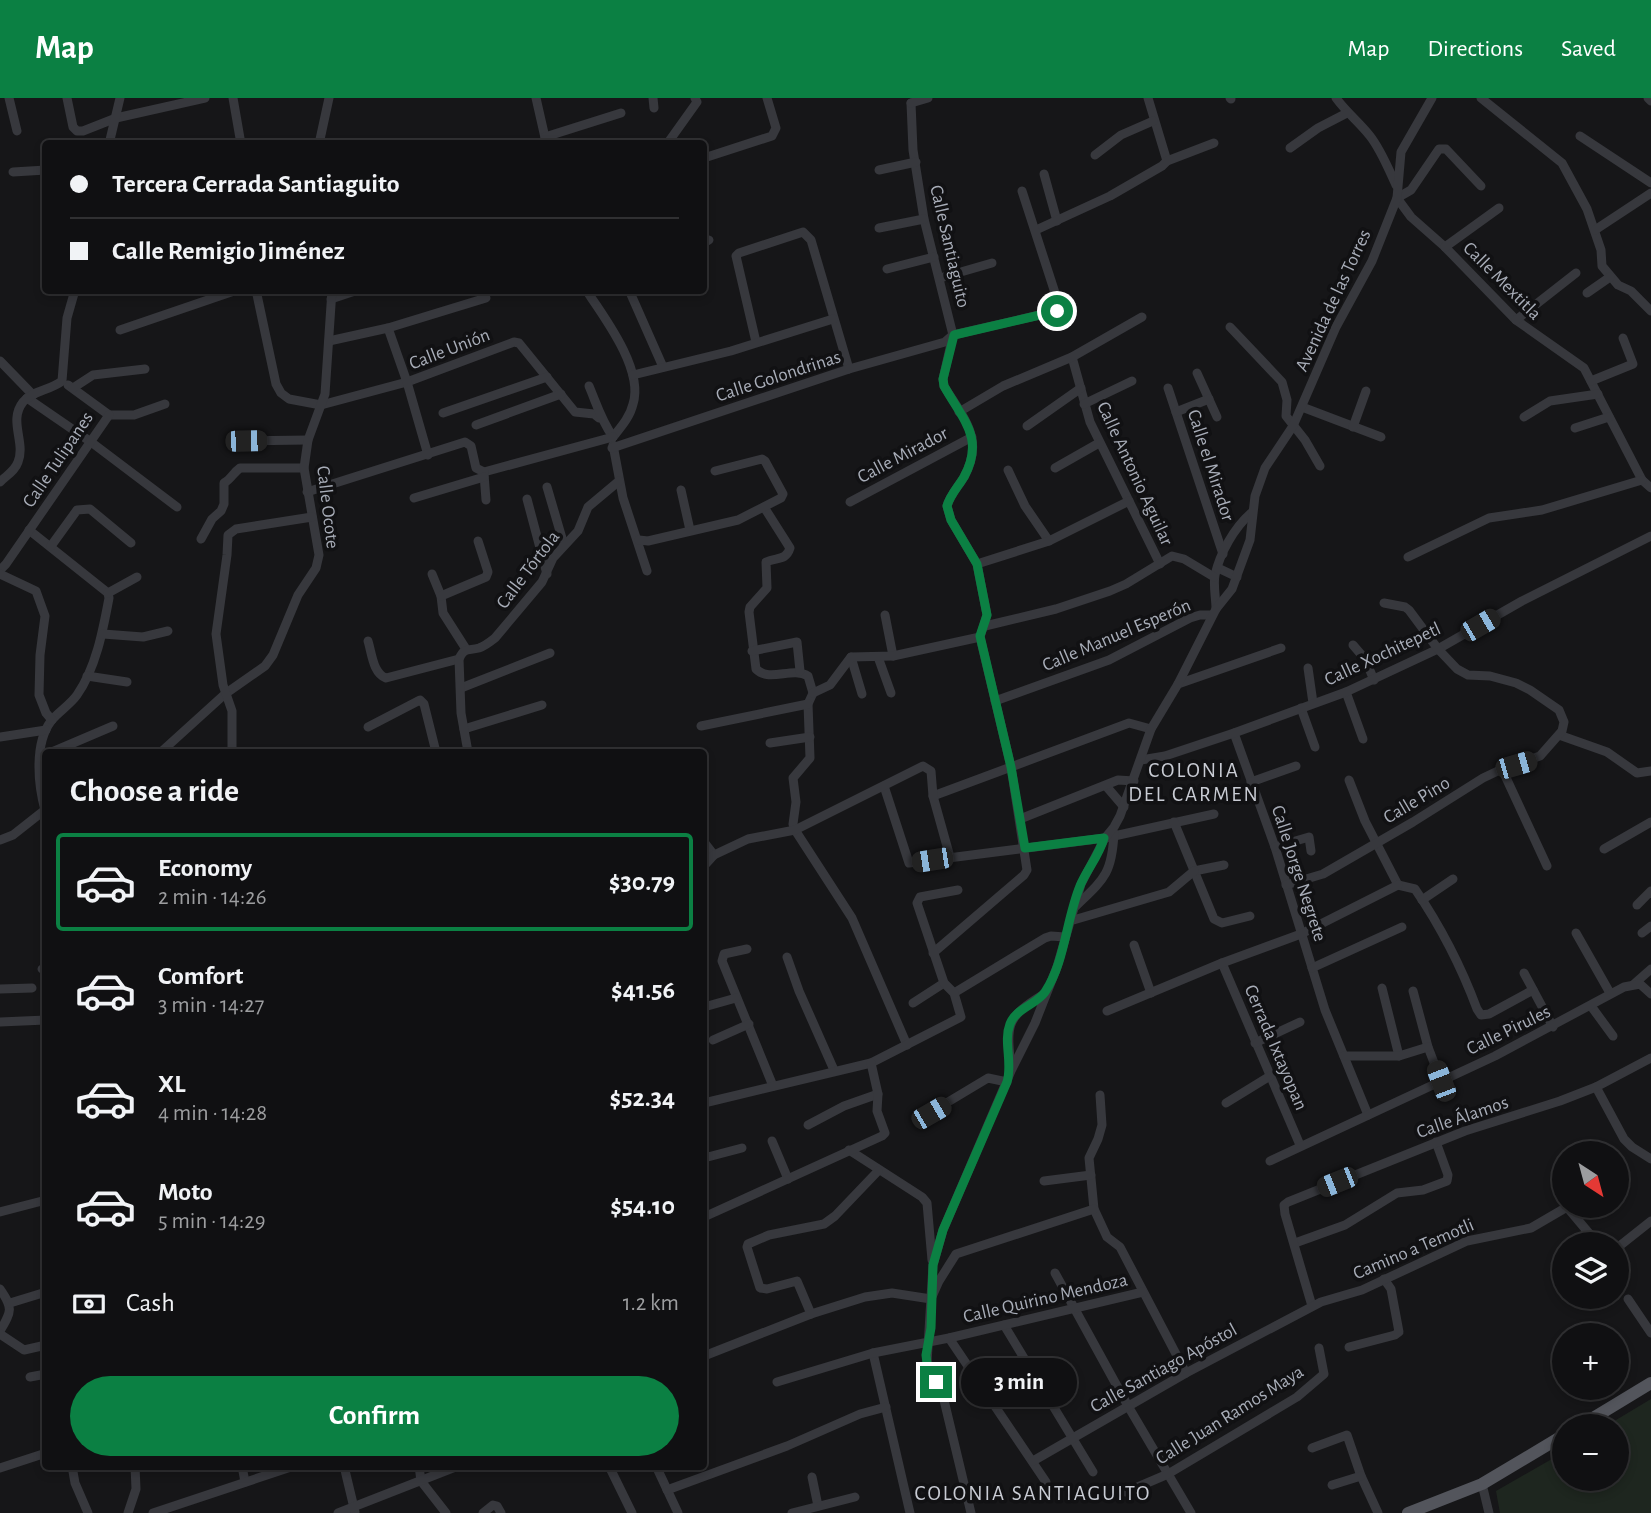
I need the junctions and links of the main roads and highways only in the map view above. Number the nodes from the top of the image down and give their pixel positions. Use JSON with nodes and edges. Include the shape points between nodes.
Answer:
{"nodes":[{"id":1,"x":1651,"y":1383,"type":"edge"},
{"id":2,"x":1600,"y":1414,"type":"edge"},
{"id":3,"x":1552,"y":1442,"type":"edge"},
{"id":4,"x":1408,"y":1513,"type":"edge"}],
"edges":[{"from":1,"to":2,"type":"main road"},
{"from":3,"to":4,"type":"main road","via":[[1482,1485]]}]}
